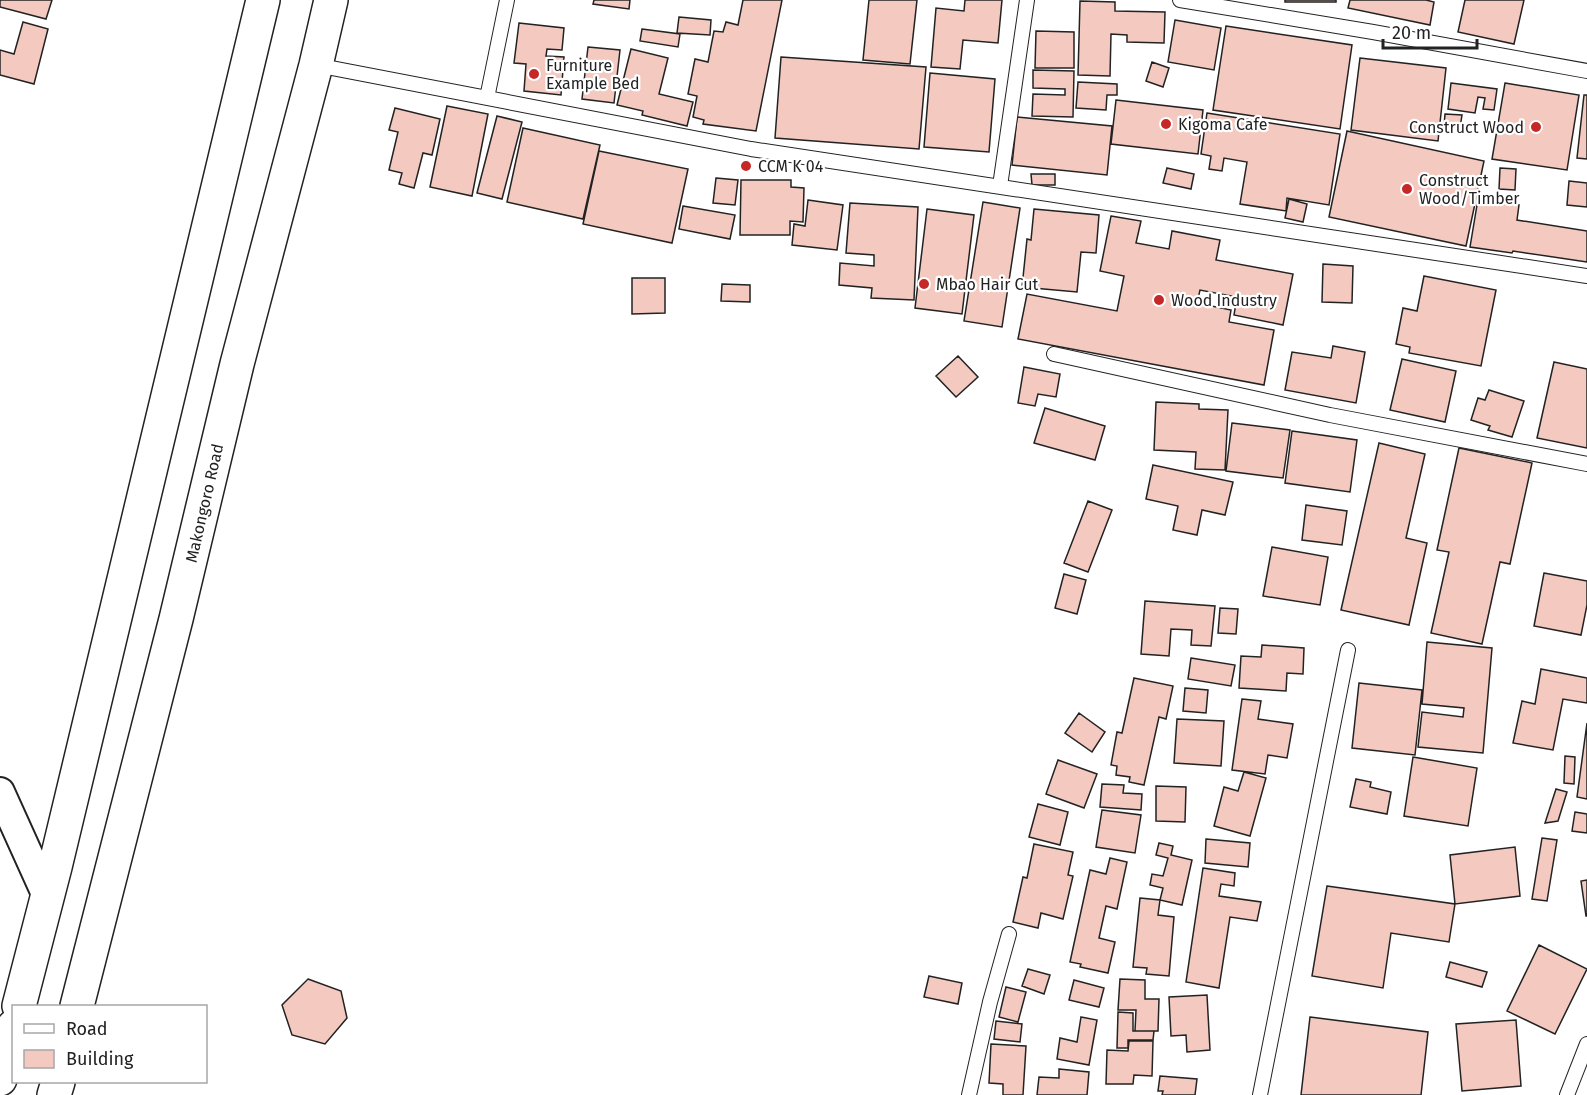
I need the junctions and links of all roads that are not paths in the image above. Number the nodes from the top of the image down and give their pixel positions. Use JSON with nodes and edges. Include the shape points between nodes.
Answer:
{"nodes":[{"id":1,"x":263,"y":0,"type":"edge"},
{"id":2,"x":331,"y":0,"type":"edge"},
{"id":3,"x":507,"y":0,"type":"edge"},
{"id":4,"x":1027,"y":0,"type":"edge"},
{"id":5,"x":1180,"y":0,"type":"edge"},
{"id":6,"x":316,"y":66,"type":"junction"},
{"id":7,"x":1587,"y":71,"type":"edge"},
{"id":8,"x":487,"y":98,"type":"junction"},
{"id":9,"x":1000,"y":186,"type":"junction"},
{"id":10,"x":1587,"y":276,"type":"edge"},
{"id":11,"x":1054,"y":354,"type":"dead end"},
{"id":12,"x":1587,"y":464,"type":"edge"},
{"id":13,"x":1348,"y":650,"type":"dead end"},
{"id":14,"x":0,"y":792,"type":"edge"},
{"id":15,"x":47,"y":896,"type":"junction"},
{"id":16,"x":1009,"y":934,"type":"dead end"},
{"id":17,"x":19,"y":1005,"type":"edge"},
{"id":18,"x":77,"y":1005,"type":"edge"},
{"id":19,"x":12,"y":1034,"type":"edge"},
{"id":20,"x":1587,"y":1044,"type":"edge"},
{"id":21,"x":0,"y":1079,"type":"edge"},
{"id":22,"x":969,"y":1095,"type":"edge"},
{"id":23,"x":1260,"y":1095,"type":"edge"},
{"id":24,"x":1567,"y":1095,"type":"edge"}],
"edges":[{"from":1,"to":15,"type":"main road"},
{"from":2,"to":6,"type":"main road","name":"Makongoro Road"},
{"from":3,"to":8,"type":"lane"},
{"from":4,"to":9,"type":"lane"},
{"from":5,"to":7,"type":"lane"},
{"from":6,"to":8,"type":"lane"},
{"from":6,"to":18,"type":"main road","name":"Makongoro Road","via":[[237,364]]},
{"from":8,"to":9,"type":"lane","via":[[751,150]]},
{"from":9,"to":10,"type":"lane"},
{"from":11,"to":12,"type":"lane","via":[[1330,415]]},
{"from":13,"to":23,"type":"lane"},
{"from":14,"to":15,"type":"street"},
{"from":15,"to":17,"type":"main road"},
{"from":16,"to":22,"type":"lane"},
{"from":19,"to":21,"type":"main road"},
{"from":20,"to":24,"type":"lane"}]}
